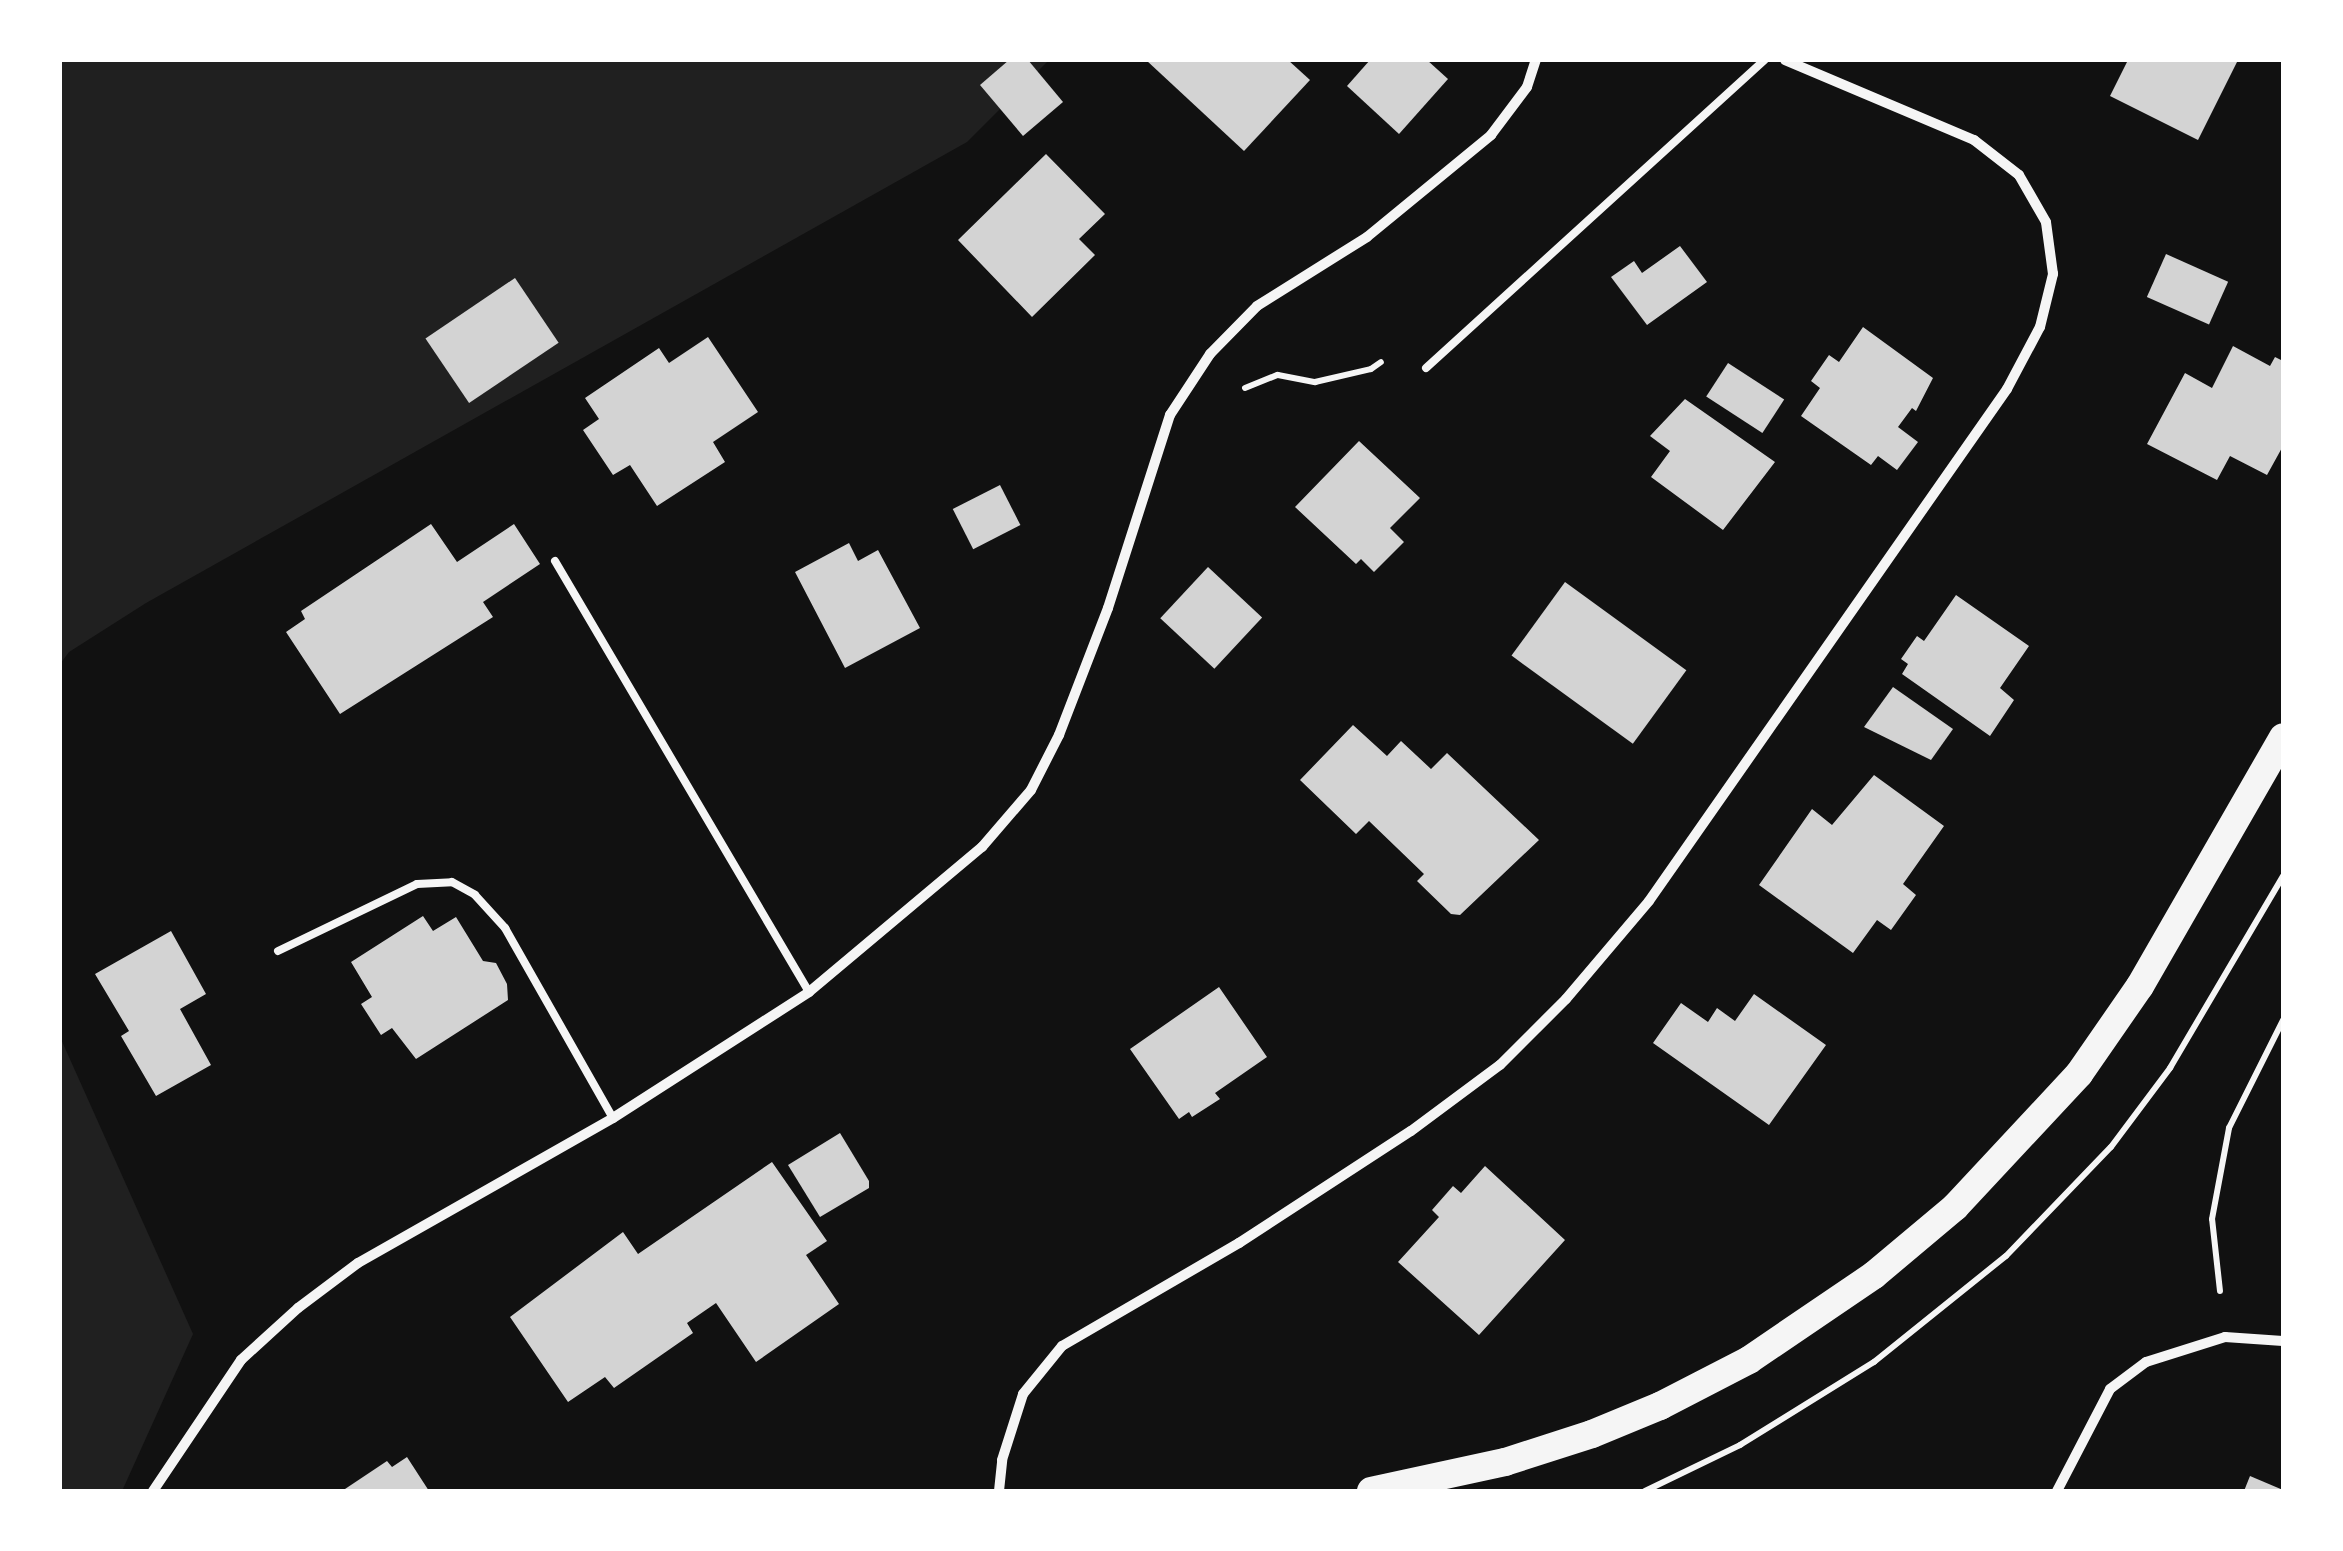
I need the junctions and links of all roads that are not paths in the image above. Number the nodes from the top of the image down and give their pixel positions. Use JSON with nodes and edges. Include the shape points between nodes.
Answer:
{"nodes":[{"id":1,"x":1536,"y":60,"type":"edge"},
{"id":2,"x":1764,"y":60,"type":"edge"},
{"id":3,"x":1785,"y":60,"type":"edge"},
{"id":4,"x":1426,"y":368,"type":"dead end"},
{"id":5,"x":554,"y":561,"type":"dead end"},
{"id":6,"x":2283,"y":737,"type":"edge"},
{"id":7,"x":278,"y":951,"type":"dead end"},
{"id":8,"x":810,"y":992,"type":"junction"},
{"id":9,"x":613,"y":1118,"type":"junction"},
{"id":10,"x":2283,"y":1341,"type":"edge"},
{"id":11,"x":153,"y":1491,"type":"edge"},
{"id":12,"x":999,"y":1491,"type":"edge"},
{"id":13,"x":1371,"y":1491,"type":"edge"},
{"id":14,"x":2057,"y":1491,"type":"edge"}],
"edges":[{"from":1,"to":8,"type":"street","via":[[1527,86],[1490,135],[1366,238],[1257,306],[1210,354],[1170,415],[1108,608],[1032,790],[946,881]]},
{"from":2,"to":4,"type":"lane"},
{"from":3,"to":12,"type":"street","via":[[1974,140],[2019,176],[2046,222],[2053,274],[2040,327],[2007,389],[1649,901],[1566,999],[1500,1065],[1411,1131],[1239,1243],[1062,1346],[1024,1394]]},
{"from":5,"to":8,"type":"lane"},
{"from":6,"to":13,"type":"highway","via":[[2140,986],[2079,1074],[1955,1208],[1874,1275],[1749,1360],[1660,1406],[1504,1462]]},
{"from":7,"to":9,"type":"lane","via":[[417,884],[452,882],[475,895],[505,928]]},
{"from":8,"to":9,"type":"street"},
{"from":9,"to":11,"type":"street","via":[[358,1263],[298,1308],[242,1360]]},
{"from":10,"to":14,"type":"street","via":[[2225,1337],[2146,1362],[2110,1389]]}]}
